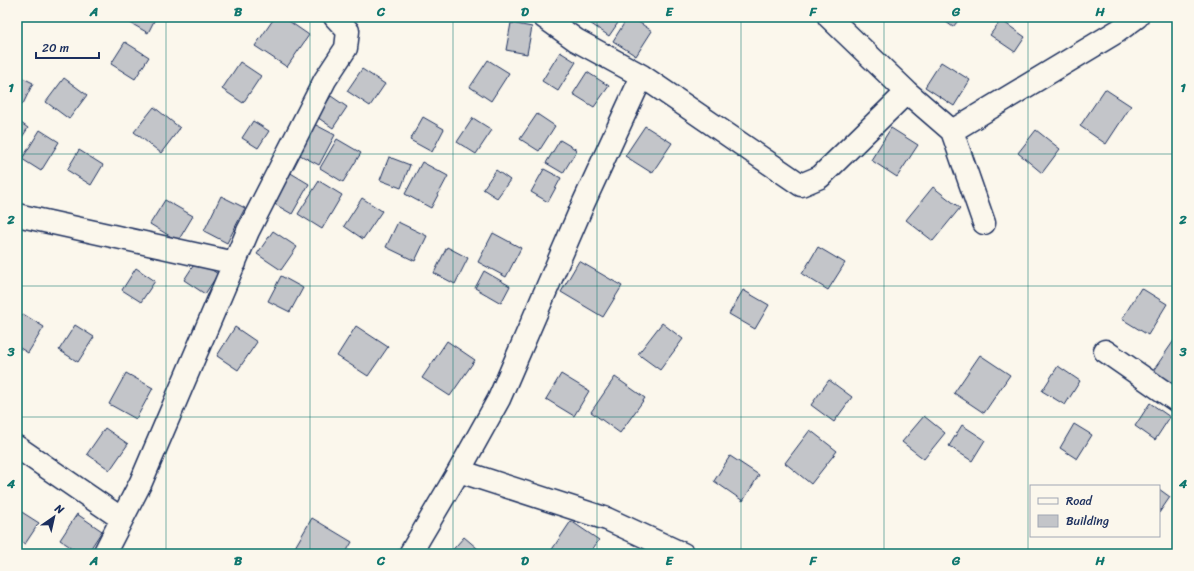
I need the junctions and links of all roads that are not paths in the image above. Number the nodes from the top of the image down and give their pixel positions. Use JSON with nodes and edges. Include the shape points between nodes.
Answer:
{"nodes":[{"id":1,"x":335,"y":17,"type":"edge"},
{"id":2,"x":544,"y":17,"type":"edge"},
{"id":3,"x":829,"y":17,"type":"edge"},
{"id":4,"x":1137,"y":17,"type":"edge"},
{"id":5,"x":642,"y":76,"type":"junction"},
{"id":6,"x":907,"y":92,"type":"junction"},
{"id":7,"x":952,"y":131,"type":"junction"},
{"id":8,"x":17,"y":216,"type":"edge"},
{"id":9,"x":984,"y":223,"type":"dead end"},
{"id":10,"x":235,"y":263,"type":"junction"},
{"id":11,"x":1105,"y":351,"type":"dead end"},
{"id":12,"x":1177,"y":400,"type":"edge"},
{"id":13,"x":17,"y":447,"type":"edge"},
{"id":14,"x":459,"y":471,"type":"junction"},
{"id":15,"x":122,"y":519,"type":"junction"},
{"id":16,"x":104,"y":554,"type":"edge"},
{"id":17,"x":410,"y":554,"type":"edge"},
{"id":18,"x":683,"y":554,"type":"edge"}],
"edges":[{"from":1,"to":10,"type":"street","via":[[348,31],[346,48],[325,80],[248,231]]},
{"from":2,"to":5,"type":"street","via":[[576,40]]},
{"from":3,"to":6,"type":"street"},
{"from":4,"to":7,"type":"street"},
{"from":5,"to":6,"type":"street","via":[[801,185],[820,177]]},
{"from":5,"to":14,"type":"street","via":[[498,399]]},
{"from":6,"to":7,"type":"street"},
{"from":7,"to":9,"type":"street"},
{"from":8,"to":10,"type":"street"},
{"from":10,"to":15,"type":"street","via":[[141,482]]},
{"from":11,"to":12,"type":"street"},
{"from":13,"to":15,"type":"street"},
{"from":14,"to":17,"type":"street"},
{"from":14,"to":18,"type":"street","via":[[607,519]]},
{"from":15,"to":16,"type":"street"}]}
